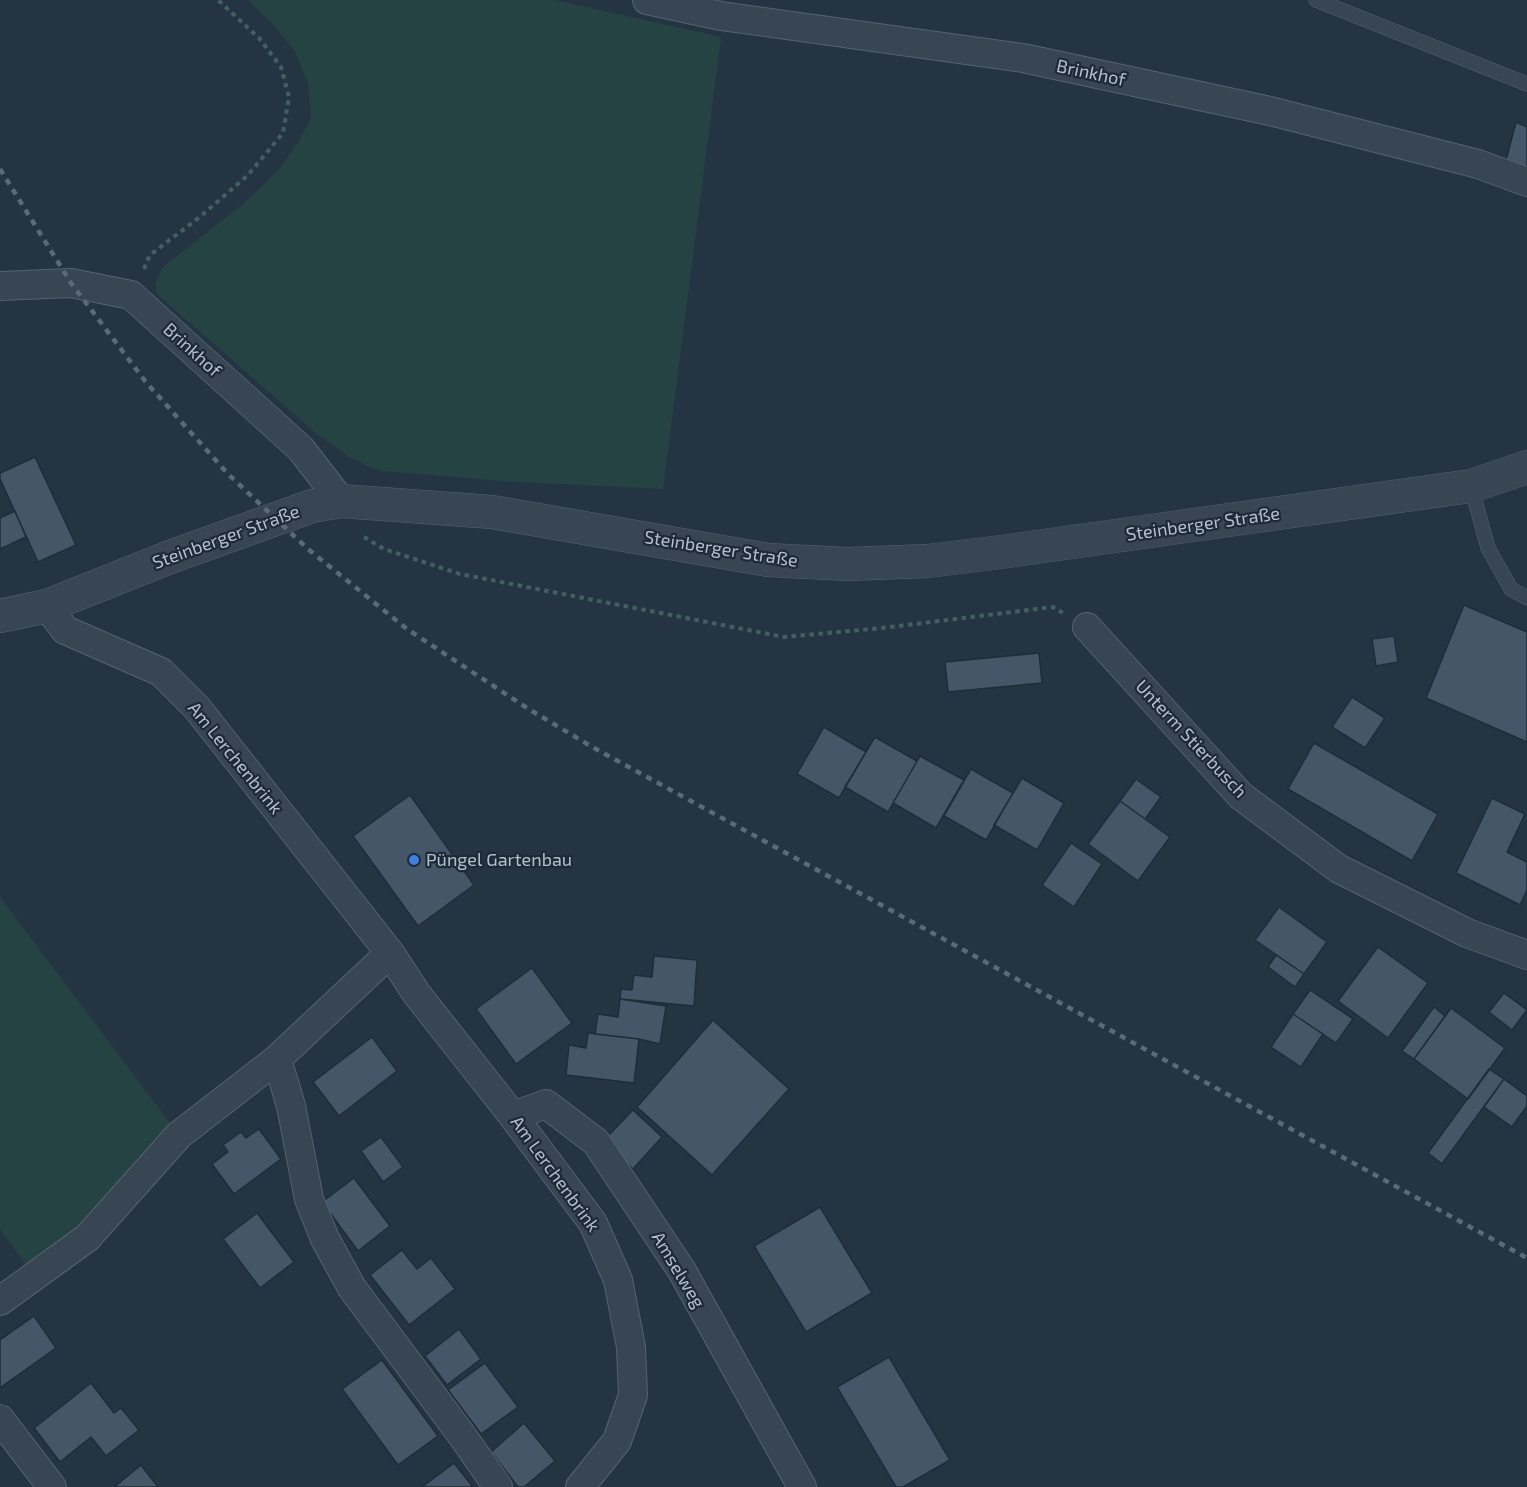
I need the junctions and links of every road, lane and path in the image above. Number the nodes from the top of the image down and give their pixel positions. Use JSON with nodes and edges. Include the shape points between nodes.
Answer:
{"nodes":[{"id":1,"x":218,"y":0,"type":"edge"},
{"id":2,"x":647,"y":0,"type":"edge"},
{"id":3,"x":1316,"y":0,"type":"edge"},
{"id":4,"x":1527,"y":84,"type":"edge"},
{"id":5,"x":1527,"y":182,"type":"edge"},
{"id":6,"x":0,"y":286,"type":"edge"},
{"id":7,"x":131,"y":295,"type":"junction"},
{"id":8,"x":1527,"y":466,"type":"edge"},
{"id":9,"x":1471,"y":486,"type":"junction"},
{"id":10,"x":341,"y":501,"type":"junction"},
{"id":11,"x":357,"y":533,"type":"dead end"},
{"id":12,"x":1527,"y":598,"type":"edge"},
{"id":13,"x":47,"y":606,"type":"junction"},
{"id":14,"x":0,"y":616,"type":"edge"},
{"id":15,"x":1087,"y":627,"type":"joint"},
{"id":16,"x":390,"y":953,"type":"junction"},
{"id":17,"x":1527,"y":956,"type":"edge"},
{"id":18,"x":277,"y":1059,"type":"junction"},
{"id":19,"x":513,"y":1116,"type":"junction"},
{"id":20,"x":0,"y":1301,"type":"edge"},
{"id":21,"x":0,"y":1419,"type":"edge"},
{"id":22,"x":52,"y":1487,"type":"edge"},
{"id":23,"x":498,"y":1487,"type":"edge"},
{"id":24,"x":580,"y":1487,"type":"edge"},
{"id":25,"x":802,"y":1487,"type":"edge"}],
"edges":[{"from":1,"to":7,"type":"path","via":[[259,38],[280,67],[289,97],[283,133],[248,175],[150,255]]},
{"from":2,"to":5,"type":"street","name":"Brinkhof","via":[[722,16],[1023,58],[1270,111],[1478,164]]},
{"from":3,"to":4,"type":"lane"},
{"from":6,"to":7,"type":"street","via":[[71,283]]},
{"from":7,"to":10,"type":"street","name":"Brinkhof","via":[[301,449]]},
{"from":8,"to":9,"type":"street","name":"Steinberger Straße"},
{"from":9,"to":10,"type":"street","name":"Steinberger Straße","via":[[928,561],[847,564],[768,560],[492,512]]},
{"from":9,"to":12,"type":"lane","via":[[1488,548],[1511,589]]},
{"from":10,"to":13,"type":"street","name":"Steinberger Straße","via":[[312,506]]},
{"from":11,"to":15,"type":"path","via":[[384,549],[460,574],[784,637],[1053,608]]},
{"from":13,"to":14,"type":"street","name":"Steinberger Straße"},
{"from":13,"to":16,"type":"street","name":"Am Lerchenbrink","via":[[65,630],[160,672],[197,708]]},
{"from":15,"to":17,"type":"street","name":"Unterm Stierbusch","via":[[1241,796],[1339,869],[1467,933]]},
{"from":16,"to":18,"type":"street"},
{"from":16,"to":19,"type":"street","name":"Am Lerchenbrink","via":[[416,993]]},
{"from":18,"to":20,"type":"street","via":[[179,1135],[87,1238]]},
{"from":18,"to":23,"type":"street","via":[[291,1106],[309,1199],[324,1239],[352,1288]]},
{"from":19,"to":24,"type":"street","name":"Am Lerchenbrink","via":[[593,1223],[618,1280],[631,1347],[633,1395],[617,1441]]},
{"from":19,"to":25,"type":"street","name":"Amselweg","via":[[546,1104],[596,1142],[682,1271]]},
{"from":21,"to":22,"type":"street"}]}
